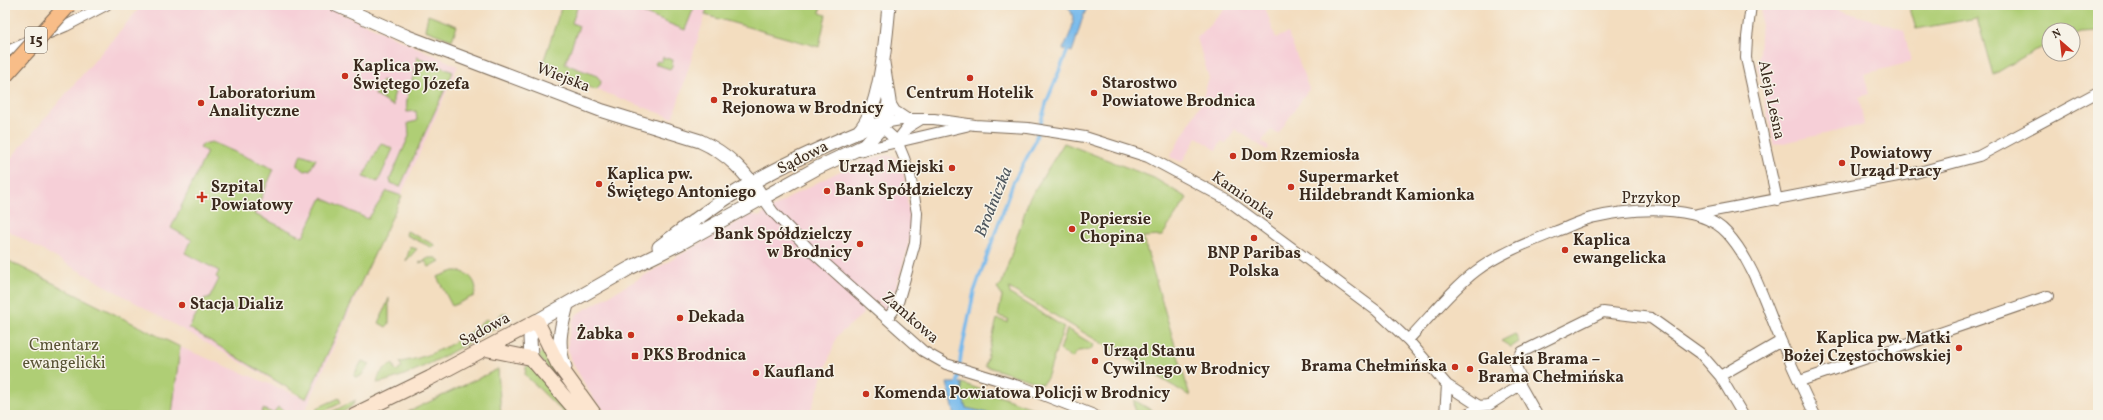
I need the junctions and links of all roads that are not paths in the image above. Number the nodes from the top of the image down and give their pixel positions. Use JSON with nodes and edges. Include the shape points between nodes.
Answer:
{"nodes":[{"id":1,"x":68,"y":5,"type":"edge"},
{"id":2,"x":106,"y":5,"type":"edge"},
{"id":3,"x":336,"y":5,"type":"edge"},
{"id":4,"x":889,"y":5,"type":"edge"},
{"id":5,"x":1751,"y":5,"type":"edge"},
{"id":6,"x":5,"y":52,"type":"edge"},
{"id":7,"x":883,"y":63,"type":"junction"},
{"id":8,"x":5,"y":75,"type":"edge"},
{"id":9,"x":2098,"y":92,"type":"edge"},
{"id":10,"x":889,"y":101,"type":"junction"},
{"id":11,"x":877,"y":119,"type":"junction"},
{"id":12,"x":907,"y":119,"type":"junction"},
{"id":13,"x":924,"y":119,"type":"junction"},
{"id":14,"x":975,"y":124,"type":"junction"},
{"id":15,"x":897,"y":141,"type":"junction"},
{"id":16,"x":855,"y":152,"type":"junction"},
{"id":17,"x":752,"y":182,"type":"junction"},
{"id":18,"x":763,"y":198,"type":"junction"},
{"id":19,"x":1777,"y":200,"type":"junction"},
{"id":20,"x":1697,"y":214,"type":"junction"},
{"id":21,"x":630,"y":268,"type":"junction"},
{"id":22,"x":2048,"y":296,"type":"dead end"},
{"id":23,"x":567,"y":305,"type":"junction"},
{"id":24,"x":887,"y":319,"type":"junction"},
{"id":25,"x":537,"y":321,"type":"junction"},
{"id":26,"x":1408,"y":340,"type":"junction"},
{"id":27,"x":1781,"y":341,"type":"junction"},
{"id":28,"x":486,"y":349,"type":"junction"},
{"id":29,"x":531,"y":358,"type":"junction"},
{"id":30,"x":1720,"y":376,"type":"junction"},
{"id":31,"x":1800,"y":381,"type":"junction"},
{"id":32,"x":571,"y":383,"type":"junction"},
{"id":33,"x":1446,"y":385,"type":"junction"},
{"id":34,"x":1520,"y":385,"type":"junction"},
{"id":35,"x":1480,"y":406,"type":"junction"},
{"id":36,"x":354,"y":415,"type":"edge"},
{"id":37,"x":580,"y":415,"type":"edge"},
{"id":38,"x":595,"y":415,"type":"edge"},
{"id":39,"x":1094,"y":415,"type":"edge"},
{"id":40,"x":1445,"y":415,"type":"edge"},
{"id":41,"x":1466,"y":415,"type":"edge"},
{"id":42,"x":1537,"y":415,"type":"edge"},
{"id":43,"x":1743,"y":415,"type":"edge"},
{"id":44,"x":1816,"y":415,"type":"edge"}],
"edges":[{"from":1,"to":8,"type":"main road","number":"15","bridge":true},
{"from":2,"to":6,"type":"street","via":[[66,26]]},
{"from":3,"to":17,"type":"street","name":"Wiejska","via":[[408,37],[602,111],[700,141],[726,155]]},
{"from":4,"to":7,"type":"street"},
{"from":5,"to":19,"type":"street","name":"Aleja Leśna","via":[[1746,58]]},
{"from":7,"to":10,"type":"street"},
{"from":7,"to":11,"type":"street"},
{"from":9,"to":19,"type":"street","via":[[1979,156],[1919,172]]},
{"from":10,"to":11,"type":"street"},
{"from":10,"to":12,"type":"street","via":[[895,111]]},
{"from":11,"to":12,"type":"street","name":"Kamionka"},
{"from":11,"to":15,"type":"street"},
{"from":11,"to":16,"type":"street","name":"Sądowa","via":[[873,139]]},
{"from":11,"to":17,"type":"street","name":"Sądowa","via":[[867,122],[858,132],[804,155]]},
{"from":12,"to":13,"type":"street","name":"Kamionka"},
{"from":13,"to":14,"type":"street","name":"Kamionka"},
{"from":13,"to":15,"type":"street","via":[[907,128]]},
{"from":14,"to":15,"type":"street","name":"Kamionka"},
{"from":14,"to":26,"type":"street","name":"Kamionka","via":[[1028,128],[1085,137],[1148,157],[1226,199],[1377,311]]},
{"from":15,"to":16,"type":"street","name":"Kamionka"},
{"from":15,"to":24,"type":"street","via":[[910,175],[916,222],[915,243],[897,306]]},
{"from":16,"to":18,"type":"street","name":"Sądowa","via":[[817,168]]},
{"from":17,"to":18,"type":"street","name":"Wiejska"},
{"from":17,"to":21,"type":"street","name":"Sądowa"},
{"from":18,"to":21,"type":"street","name":"Sądowa"},
{"from":18,"to":24,"type":"street","name":"Zamkowa","via":[[809,249]]},
{"from":19,"to":20,"type":"street"},
{"from":20,"to":26,"type":"street","name":"Przykop","via":[[1625,212],[1590,218],[1523,245],[1476,271]]},
{"from":20,"to":27,"type":"street","name":"Przykop","via":[[1720,226],[1736,243],[1761,289]]},
{"from":21,"to":23,"type":"street","name":"Sądowa"},
{"from":22,"to":31,"type":"street"},
{"from":23,"to":25,"type":"street","name":"Sądowa"},
{"from":23,"to":32,"type":"street","via":[[560,331],[559,351]]},
{"from":24,"to":39,"type":"street","name":"Zamkowa","via":[[923,351],[946,364],[1043,394]]},
{"from":25,"to":28,"type":"main road","name":"Sądowa"},
{"from":25,"to":29,"type":"street","via":[[530,338]]},
{"from":25,"to":32,"type":"main road","via":[[558,364]]},
{"from":26,"to":33,"type":"street","name":"Kamionka"},
{"from":27,"to":30,"type":"street"},
{"from":27,"to":31,"type":"street","name":"Przykop"},
{"from":28,"to":29,"type":"main road"},
{"from":28,"to":36,"type":"main road","name":"Sądowa"},
{"from":29,"to":37,"type":"main road"},
{"from":30,"to":34,"type":"street","via":[[1700,354],[1651,318],[1603,312],[1522,352],[1515,364],[1520,376]]},
{"from":30,"to":43,"type":"street"},
{"from":31,"to":44,"type":"street","name":"Przykop"},
{"from":32,"to":38,"type":"main road"},
{"from":33,"to":35,"type":"street","name":"Kamionka"},
{"from":33,"to":40,"type":"street"},
{"from":34,"to":35,"type":"street","via":[[1489,405]]},
{"from":34,"to":42,"type":"street"},
{"from":35,"to":41,"type":"street"}]}
